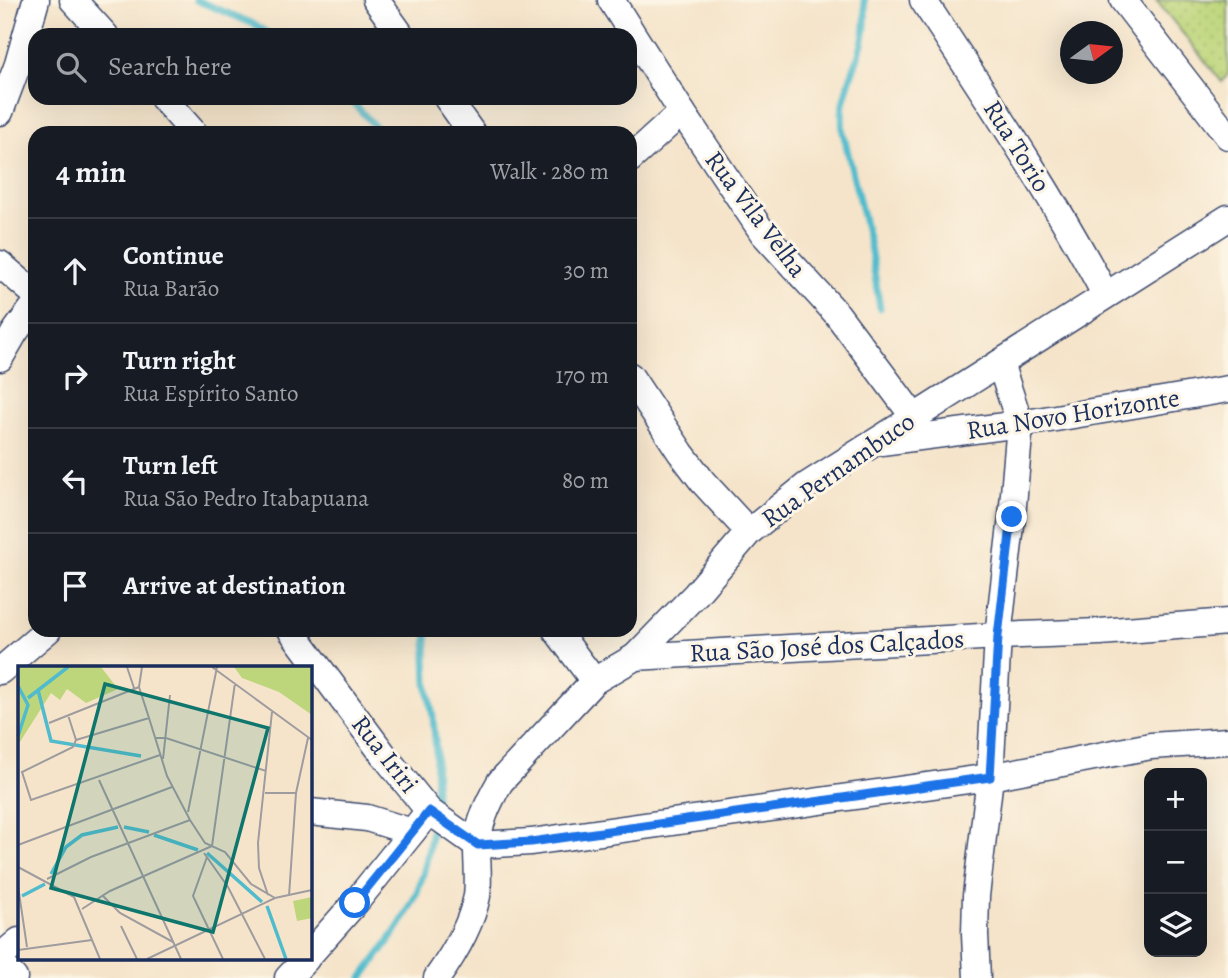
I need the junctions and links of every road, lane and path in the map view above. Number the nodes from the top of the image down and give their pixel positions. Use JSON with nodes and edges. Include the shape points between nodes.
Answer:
{"nodes":[{"id":1,"x":36,"y":0,"type":"edge"},
{"id":2,"x":73,"y":0,"type":"edge"},
{"id":3,"x":376,"y":0,"type":"edge"},
{"id":4,"x":611,"y":0,"type":"edge"},
{"id":5,"x":923,"y":0,"type":"edge"},
{"id":6,"x":1123,"y":0,"type":"edge"},
{"id":7,"x":28,"y":28,"type":"edge"},
{"id":8,"x":28,"y":28,"type":"edge"},
{"id":9,"x":99,"y":28,"type":"edge"},
{"id":10,"x":396,"y":28,"type":"edge"},
{"id":11,"x":629,"y":28,"type":"edge"},
{"id":12,"x":637,"y":41,"type":"edge"},
{"id":13,"x":169,"y":105,"type":"edge"},
{"id":14,"x":452,"y":105,"type":"edge"},
{"id":15,"x":0,"y":112,"type":"edge"},
{"id":16,"x":682,"y":112,"type":"junction"},
{"id":17,"x":188,"y":126,"type":"edge"},
{"id":18,"x":467,"y":126,"type":"edge"},
{"id":19,"x":1228,"y":136,"type":"edge"},
{"id":20,"x":637,"y":153,"type":"edge"},
{"id":21,"x":1228,"y":218,"type":"edge"},
{"id":22,"x":0,"y":264,"type":"edge"},
{"id":23,"x":28,"y":288,"type":"edge"},
{"id":24,"x":1105,"y":294,"type":"junction"},
{"id":25,"x":28,"y":314,"type":"edge"},
{"id":26,"x":0,"y":358,"type":"edge"},
{"id":27,"x":1000,"y":363,"type":"junction"},
{"id":28,"x":637,"y":387,"type":"edge"},
{"id":29,"x":1228,"y":388,"type":"edge"},
{"id":30,"x":914,"y":417,"type":"junction"},
{"id":31,"x":1020,"y":424,"type":"junction"},
{"id":32,"x":876,"y":443,"type":"junction"},
{"id":33,"x":749,"y":532,"type":"junction"},
{"id":34,"x":1228,"y":622,"type":"edge"},
{"id":35,"x":998,"y":636,"type":"junction"},
{"id":36,"x":40,"y":637,"type":"edge"},
{"id":37,"x":295,"y":637,"type":"edge"},
{"id":38,"x":561,"y":637,"type":"edge"},
{"id":39,"x":635,"y":657,"type":"junction"},
{"id":40,"x":0,"y":671,"type":"edge"},
{"id":41,"x":594,"y":681,"type":"junction"},
{"id":42,"x":1228,"y":741,"type":"edge"},
{"id":43,"x":990,"y":777,"type":"junction"},
{"id":44,"x":429,"y":811,"type":"junction"},
{"id":45,"x":312,"y":812,"type":"edge"},
{"id":46,"x":412,"y":832,"type":"junction"},
{"id":47,"x":478,"y":845,"type":"junction"},
{"id":48,"x":18,"y":942,"type":"edge"},
{"id":49,"x":312,"y":952,"type":"edge"},
{"id":50,"x":0,"y":959,"type":"edge"},
{"id":51,"x":305,"y":960,"type":"edge"},
{"id":52,"x":14,"y":978,"type":"edge"},
{"id":53,"x":288,"y":978,"type":"edge"},
{"id":54,"x":437,"y":978,"type":"edge"},
{"id":55,"x":977,"y":978,"type":"edge"}],
"edges":[{"from":1,"to":8,"type":"street"},
{"from":2,"to":9,"type":"street"},
{"from":3,"to":10,"type":"street"},
{"from":4,"to":11,"type":"street","name":"Rua Vila Velha"},
{"from":5,"to":24,"type":"street","name":"Rua Torio","via":[[1078,243]]},
{"from":6,"to":19,"type":"street"},
{"from":7,"to":15,"type":"street"},
{"from":12,"to":16,"type":"street","name":"Rua Vila Velha"},
{"from":13,"to":17,"type":"street"},
{"from":14,"to":18,"type":"street"},
{"from":16,"to":20,"type":"street"},
{"from":16,"to":30,"type":"street","name":"Rua Vila Velha","via":[[763,233],[837,314]]},
{"from":21,"to":24,"type":"street","name":"Rua Pernambuco"},
{"from":22,"to":23,"type":"street"},
{"from":24,"to":27,"type":"street","name":"Rua Pernambuco"},
{"from":25,"to":26,"type":"street"},
{"from":27,"to":30,"type":"street","name":"Rua Pernambuco"},
{"from":27,"to":31,"type":"street"},
{"from":28,"to":33,"type":"street","via":[[703,482]]},
{"from":29,"to":31,"type":"street","name":"Rua Novo Horizonte"},
{"from":30,"to":32,"type":"street","name":"Rua Pernambuco"},
{"from":31,"to":32,"type":"street","name":"Rua Novo Horizonte"},
{"from":31,"to":35,"type":"street"},
{"from":32,"to":33,"type":"street","name":"Rua Pernambuco","via":[[806,486]]},
{"from":33,"to":39,"type":"street","name":"Rua Pernambuco"},
{"from":34,"to":35,"type":"street","name":"Rua São José dos Calçados"},
{"from":35,"to":39,"type":"street","name":"Rua São José dos Calçados"},
{"from":35,"to":43,"type":"street"},
{"from":36,"to":40,"type":"street"},
{"from":37,"to":44,"type":"street","name":"Rua Iriri"},
{"from":38,"to":41,"type":"street"},
{"from":39,"to":41,"type":"street","name":"Rua Pernambuco"},
{"from":41,"to":47,"type":"street","name":"Rua Pernambuco","via":[[500,782],[483,816]]},
{"from":42,"to":43,"type":"street","via":[[1151,746]]},
{"from":43,"to":47,"type":"street","via":[[531,842]]},
{"from":43,"to":55,"type":"street","via":[[976,896]]},
{"from":44,"to":46,"type":"street"},
{"from":44,"to":47,"type":"street","name":"Rua Iriri"},
{"from":45,"to":46,"type":"street","via":[[367,818]]},
{"from":46,"to":49,"type":"street"},
{"from":47,"to":54,"type":"street","name":"Rua Pernambuco","via":[[475,905]]},
{"from":48,"to":50,"type":"street"},
{"from":50,"to":52,"type":"street"},
{"from":51,"to":53,"type":"street"}]}
